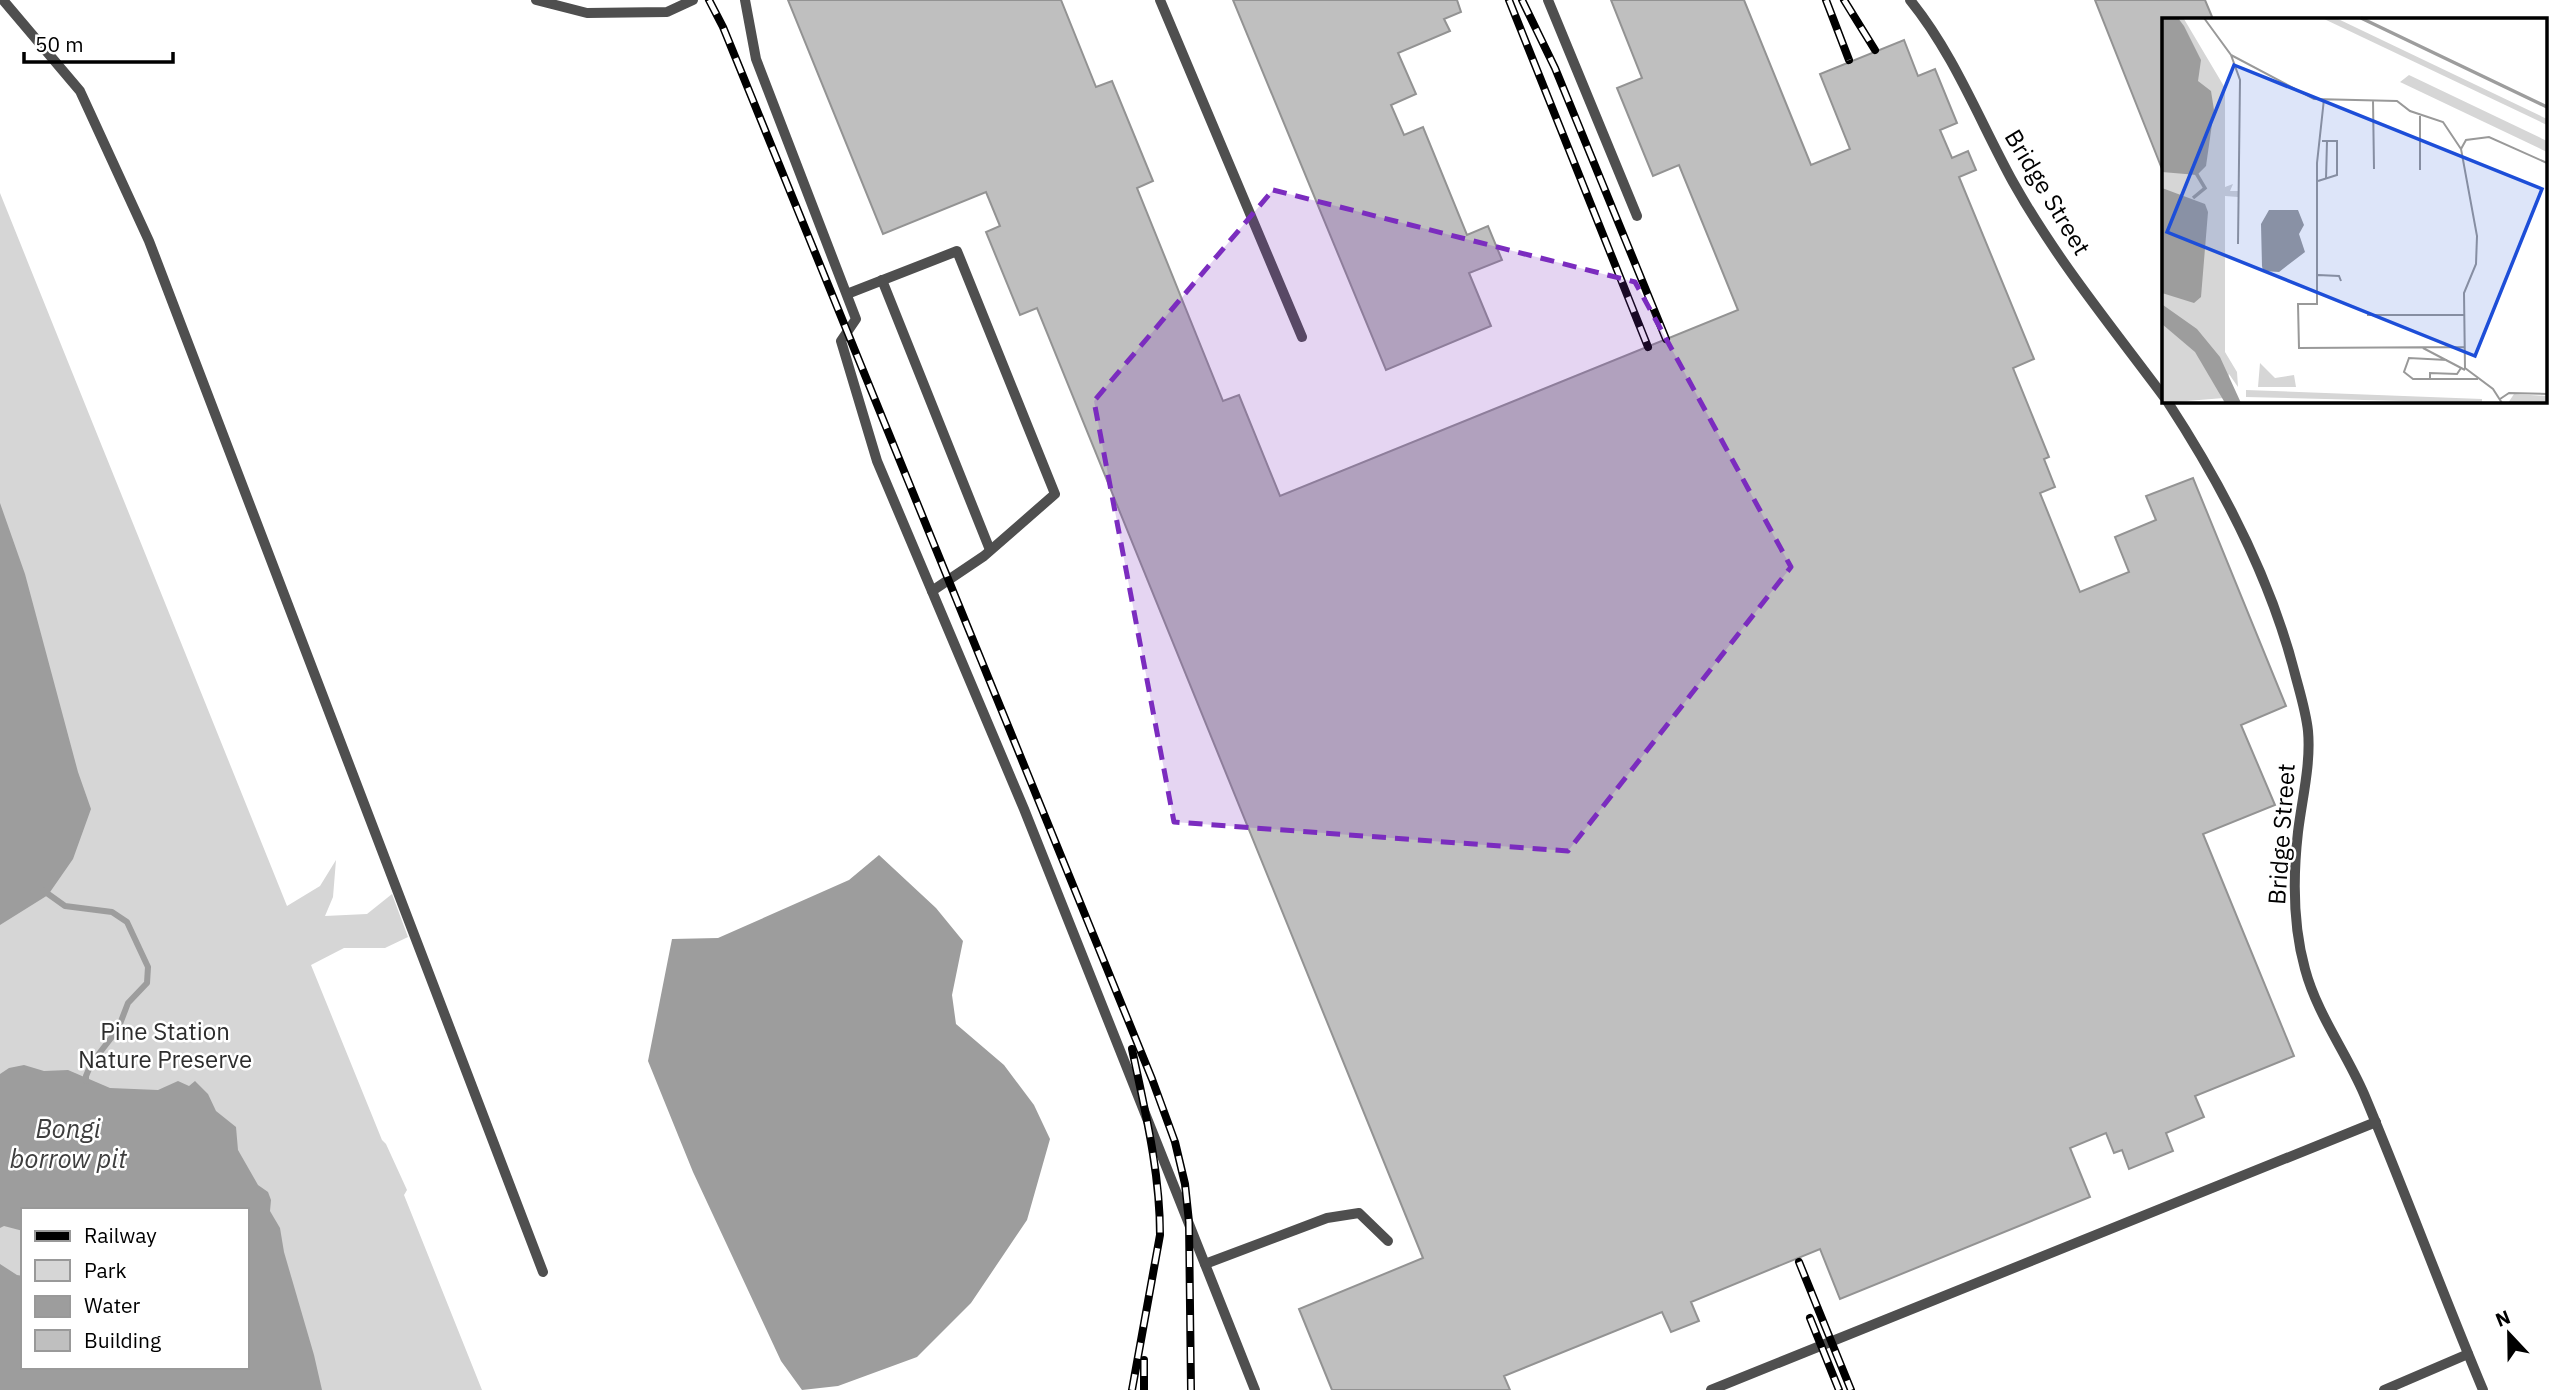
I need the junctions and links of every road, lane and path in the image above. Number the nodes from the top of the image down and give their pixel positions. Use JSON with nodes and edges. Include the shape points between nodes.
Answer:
{"nodes":[{"id":1,"x":3,"y":0,"type":"edge"},
{"id":2,"x":536,"y":0,"type":"edge"},
{"id":3,"x":693,"y":0,"type":"edge"},
{"id":4,"x":745,"y":0,"type":"edge"},
{"id":5,"x":1160,"y":0,"type":"edge"},
{"id":6,"x":1548,"y":0,"type":"edge"},
{"id":7,"x":1910,"y":0,"type":"edge"},
{"id":8,"x":1637,"y":216,"type":"dead end"},
{"id":9,"x":882,"y":280,"type":"junction"},
{"id":10,"x":847,"y":294,"type":"junction"},
{"id":11,"x":1302,"y":337,"type":"dead end"},
{"id":12,"x":2162,"y":394,"type":"edge"},
{"id":13,"x":2168,"y":402,"type":"edge"},
{"id":14,"x":990,"y":550,"type":"junction"},
{"id":15,"x":932,"y":591,"type":"junction"},
{"id":16,"x":2376,"y":1122,"type":"junction"},
{"id":17,"x":1388,"y":1241,"type":"dead end"},
{"id":18,"x":1205,"y":1264,"type":"junction"},
{"id":19,"x":543,"y":1272,"type":"dead end"},
{"id":20,"x":2468,"y":1354,"type":"junction"},
{"id":21,"x":1255,"y":1390,"type":"edge"},
{"id":22,"x":1711,"y":1390,"type":"edge"},
{"id":23,"x":2384,"y":1390,"type":"edge"},
{"id":24,"x":2483,"y":1390,"type":"edge"}],
"edges":[{"from":1,"to":19,"type":"lane","via":[[80,91],[149,241]]},
{"from":2,"to":3,"type":"lane","via":[[587,13],[667,12]]},
{"from":4,"to":10,"type":"lane","via":[[756,59]]},
{"from":5,"to":11,"type":"lane"},
{"from":6,"to":8,"type":"lane"},
{"from":7,"to":12,"type":"lane","name":"Bridge Street","via":[[1934,33],[2029,209],[2086,295]]},
{"from":9,"to":10,"type":"lane"},
{"from":9,"to":14,"type":"lane"},
{"from":9,"to":14,"type":"lane","via":[[957,251],[1050,481],[1055,494]]},
{"from":10,"to":15,"type":"lane","via":[[856,319],[841,341],[877,461]]},
{"from":13,"to":16,"type":"lane","name":"Bridge Street","via":[[2230,505],[2285,634],[2308,731],[2295,910],[2305,969]]},
{"from":14,"to":15,"type":"lane"},
{"from":15,"to":18,"type":"lane"},
{"from":16,"to":20,"type":"lane","name":"Bridge Street"},
{"from":16,"to":22,"type":"lane"},
{"from":17,"to":18,"type":"lane","via":[[1359,1213],[1326,1218]]},
{"from":18,"to":21,"type":"lane"},
{"from":20,"to":23,"type":"lane"},
{"from":20,"to":24,"type":"lane","name":"Bridge Street"}]}
